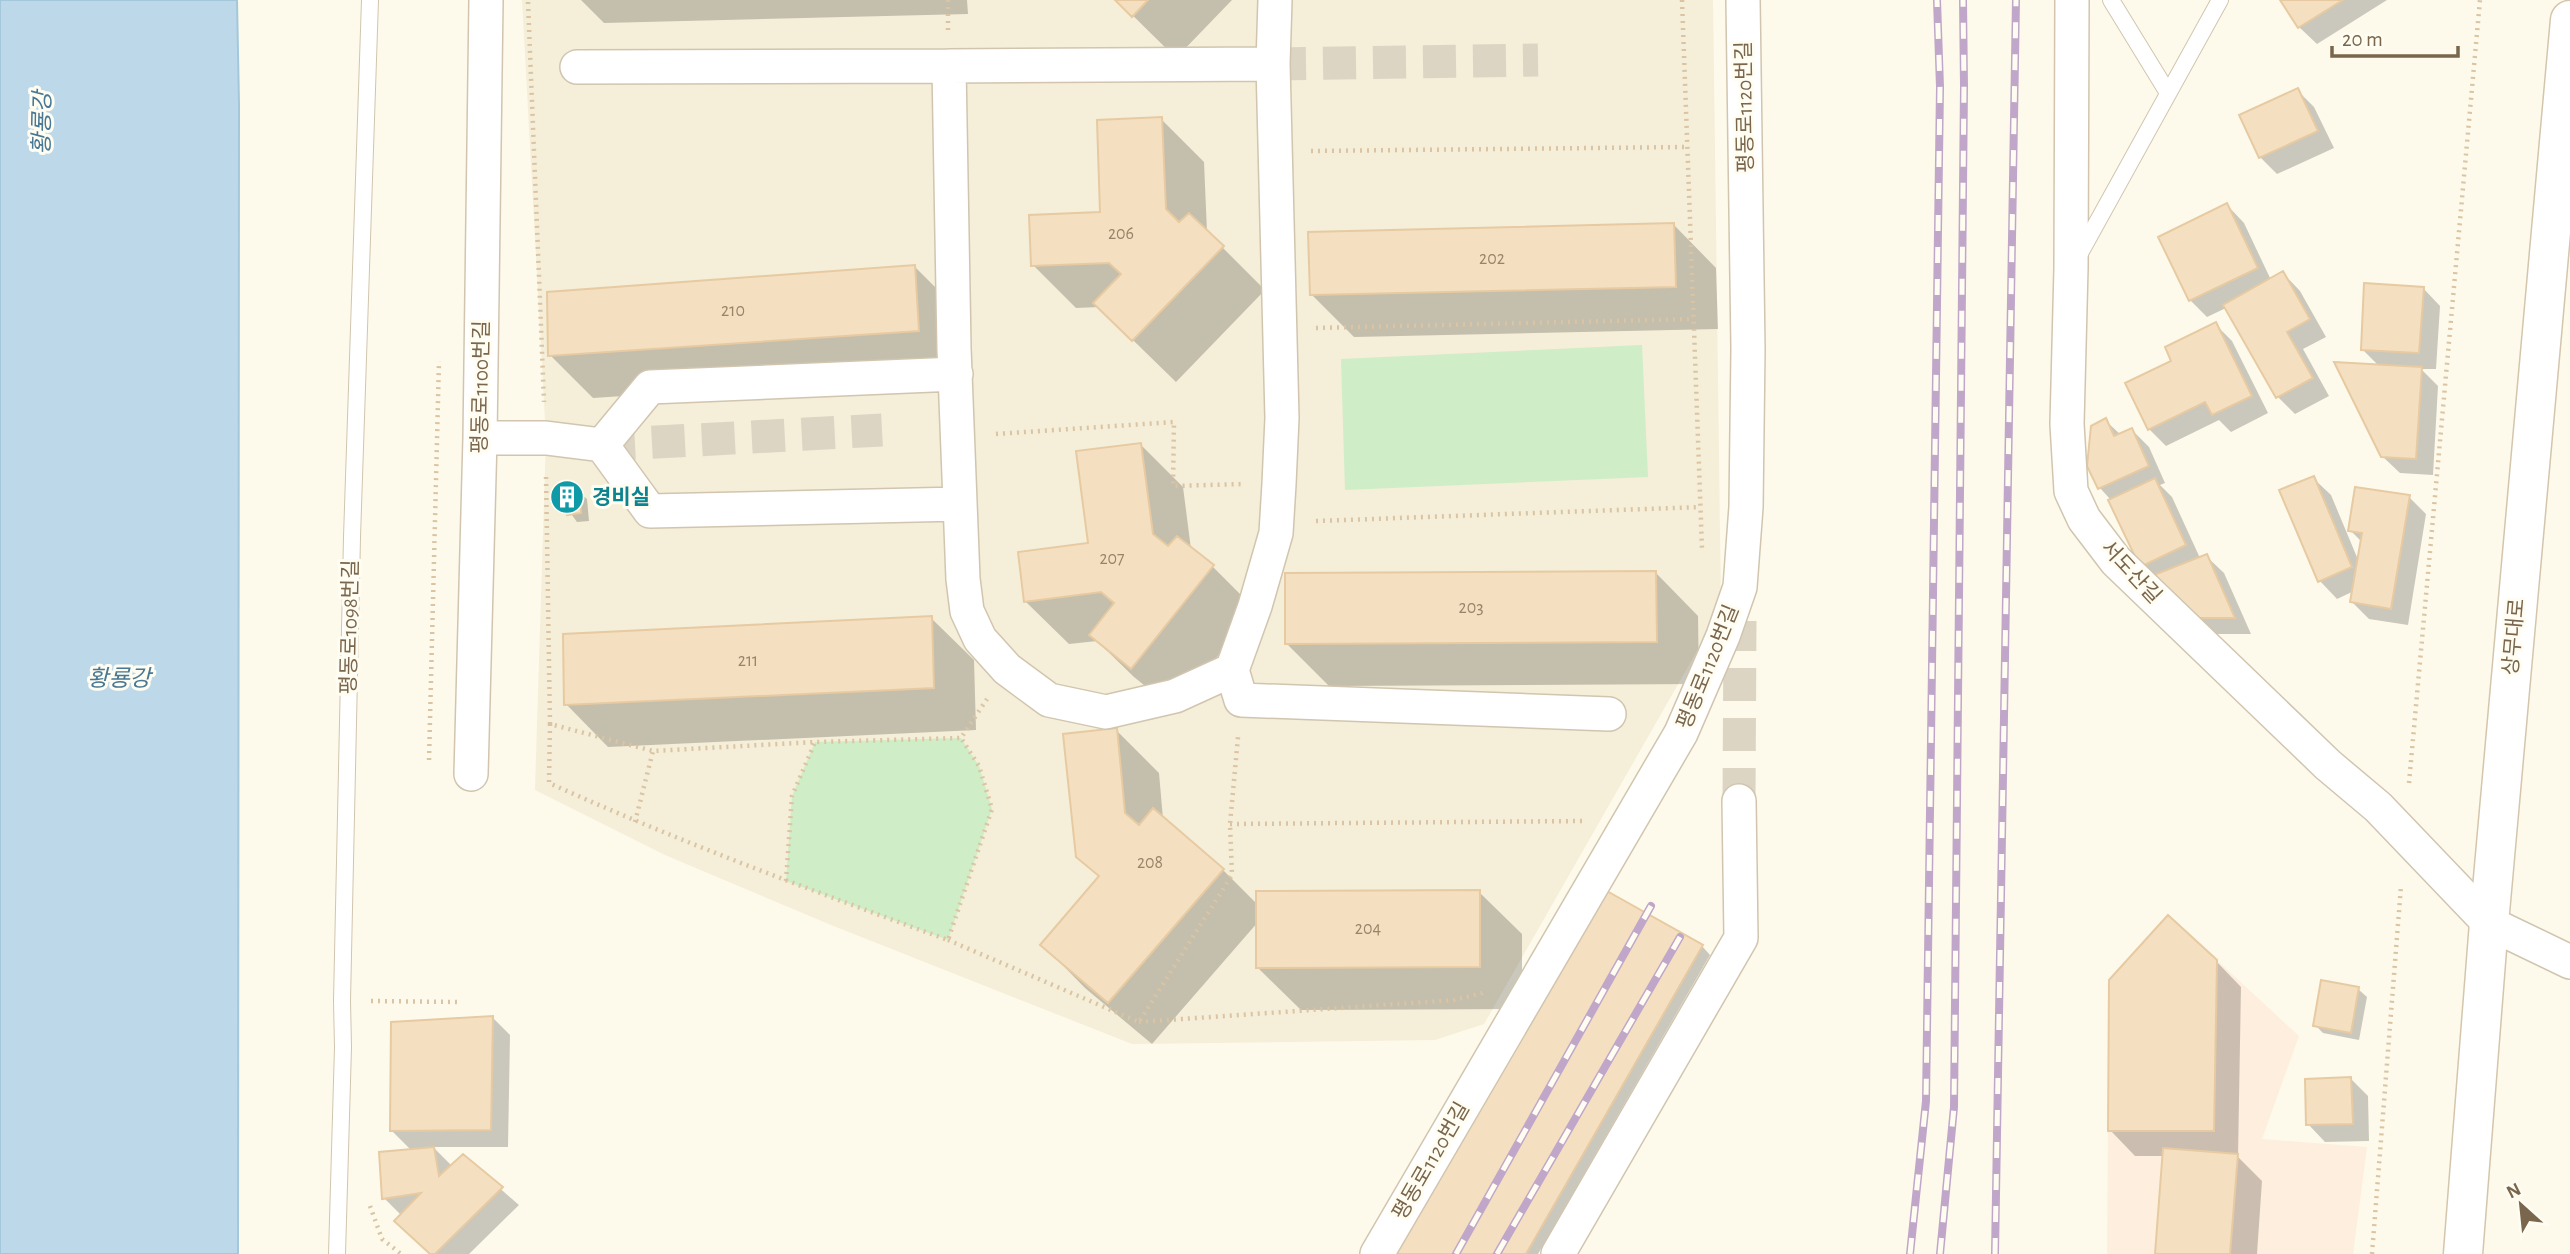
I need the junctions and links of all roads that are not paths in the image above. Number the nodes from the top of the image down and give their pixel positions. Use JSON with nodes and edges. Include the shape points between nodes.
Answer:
{"nodes":[{"id":1,"x":370,"y":0,"type":"edge"},
{"id":2,"x":486,"y":0,"type":"edge"},
{"id":3,"x":1275,"y":0,"type":"edge"},
{"id":4,"x":1743,"y":0,"type":"edge"},
{"id":5,"x":2072,"y":0,"type":"edge"},
{"id":6,"x":2110,"y":0,"type":"edge"},
{"id":7,"x":2220,"y":0,"type":"edge"},
{"id":8,"x":2570,"y":20,"type":"edge"},
{"id":9,"x":1273,"y":64,"type":"junction"},
{"id":10,"x":949,"y":66,"type":"junction"},
{"id":11,"x":578,"y":67,"type":"dead end"},
{"id":12,"x":2168,"y":93,"type":"junction"},
{"id":13,"x":2071,"y":268,"type":"junction"},
{"id":14,"x":956,"y":374,"type":"junction"},
{"id":15,"x":481,"y":438,"type":"junction"},
{"id":16,"x":602,"y":445,"type":"junction"},
{"id":17,"x":960,"y":504,"type":"junction"},
{"id":18,"x":1740,"y":587,"type":"junction"},
{"id":19,"x":1740,"y":621,"type":"tunnel mouth"},
{"id":20,"x":1236,"y":685,"type":"junction"},
{"id":21,"x":1609,"y":714,"type":"dead end"},
{"id":22,"x":471,"y":774,"type":"dead end"},
{"id":23,"x":1739,"y":801,"type":"tunnel mouth"},
{"id":24,"x":2488,"y":923,"type":"junction"},
{"id":25,"x":2570,"y":962,"type":"edge"},
{"id":26,"x":337,"y":1254,"type":"edge"},
{"id":27,"x":1377,"y":1254,"type":"edge"},
{"id":28,"x":1558,"y":1254,"type":"edge"},
{"id":29,"x":2463,"y":1254,"type":"edge"}],
"edges":[{"from":1,"to":26,"type":"lane","name":"평동로1098번길","via":[[352,523]]},
{"from":2,"to":15,"type":"street","name":"평동로1100번길"},
{"from":3,"to":9,"type":"street"},
{"from":4,"to":18,"type":"street","name":"평동로1120번길","via":[[1748,349]]},
{"from":5,"to":13,"type":"street","name":"서도산길"},
{"from":6,"to":12,"type":"lane"},
{"from":7,"to":12,"type":"lane"},
{"from":8,"to":24,"type":"main road","name":"상무대로"},
{"from":9,"to":10,"type":"street"},
{"from":9,"to":20,"type":"street","via":[[1282,418],[1279,484],[1276,533]]},
{"from":10,"to":11,"type":"street"},
{"from":10,"to":14,"type":"street"},
{"from":12,"to":13,"type":"lane"},
{"from":13,"to":24,"type":"street","name":"서도산길","via":[[2067,424],[2071,491],[2084,519],[2116,561],[2328,765],[2378,807]]},
{"from":14,"to":16,"type":"street","via":[[650,387]]},
{"from":14,"to":17,"type":"street"},
{"from":15,"to":16,"type":"street","via":[[546,438]]},
{"from":15,"to":22,"type":"street","name":"평동로1100번길"},
{"from":16,"to":17,"type":"street","via":[[650,511]]},
{"from":17,"to":20,"type":"street","via":[[963,579],[971,621],[980,639],[1007,669],[1049,700],[1106,712]]},
{"from":18,"to":19,"type":"street"},
{"from":18,"to":27,"type":"street","name":"평동로1120번길","via":[[1681,733]]},
{"from":20,"to":21,"type":"street"},
{"from":23,"to":28,"type":"street","via":[[1741,938]]},
{"from":24,"to":25,"type":"street","name":"서도산길"},
{"from":24,"to":29,"type":"main road","name":"상무대로"}]}
